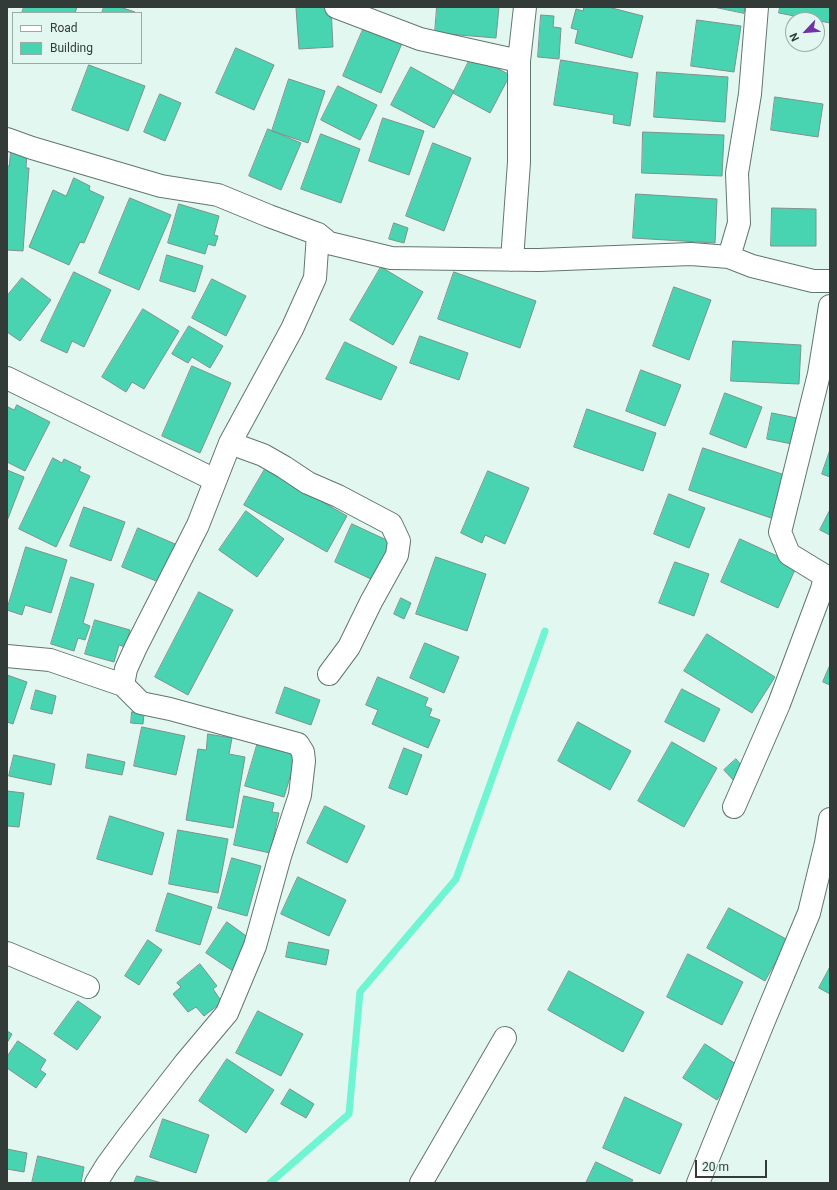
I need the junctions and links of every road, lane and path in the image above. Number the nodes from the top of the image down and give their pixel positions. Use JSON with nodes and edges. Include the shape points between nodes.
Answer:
{"nodes":[{"id":1,"x":336,"y":7,"type":"edge"},
{"id":2,"x":525,"y":7,"type":"edge"},
{"id":3,"x":757,"y":7,"type":"edge"},
{"id":4,"x":519,"y":61,"type":"junction"},
{"id":5,"x":7,"y":139,"type":"edge"},
{"id":6,"x":318,"y":234,"type":"junction"},
{"id":7,"x":729,"y":257,"type":"junction"},
{"id":8,"x":512,"y":260,"type":"junction"},
{"id":9,"x":830,"y":281,"type":"edge"},
{"id":10,"x":830,"y":306,"type":"edge"},
{"id":11,"x":7,"y":378,"type":"edge"},
{"id":12,"x":230,"y":442,"type":"junction"},
{"id":13,"x":215,"y":480,"type":"junction"},
{"id":14,"x":827,"y":578,"type":"edge"},
{"id":15,"x":7,"y":656,"type":"edge"},
{"id":16,"x":329,"y":674,"type":"dead end"},
{"id":17,"x":123,"y":685,"type":"junction"},
{"id":18,"x":734,"y":807,"type":"dead end"},
{"id":19,"x":830,"y":819,"type":"edge"},
{"id":20,"x":7,"y":953,"type":"edge"},
{"id":21,"x":88,"y":987,"type":"dead end"},
{"id":22,"x":506,"y":1038,"type":"dead end"},
{"id":23,"x":96,"y":1183,"type":"edge"},
{"id":24,"x":421,"y":1183,"type":"edge"},
{"id":25,"x":698,"y":1183,"type":"edge"}],
"edges":[{"from":1,"to":4,"type":"street","via":[[420,39]]},
{"from":2,"to":4,"type":"street"},
{"from":3,"to":7,"type":"street","via":[[750,94],[737,173],[739,223]]},
{"from":4,"to":8,"type":"street","via":[[519,162]]},
{"from":5,"to":6,"type":"street","via":[[161,186],[218,195]]},
{"from":6,"to":8,"type":"street","via":[[328,243],[391,258]]},
{"from":6,"to":12,"type":"street","via":[[315,278],[292,329]]},
{"from":7,"to":8,"type":"street","via":[[691,254]]},
{"from":7,"to":9,"type":"street","via":[[752,266],[813,281]]},
{"from":10,"to":14,"type":"street","via":[[818,381],[780,532],[789,554]]},
{"from":11,"to":13,"type":"street"},
{"from":12,"to":13,"type":"street"},
{"from":12,"to":16,"type":"street","via":[[263,455],[308,483],[391,524],[399,541],[397,555],[349,647]]},
{"from":13,"to":17,"type":"street","via":[[198,525],[126,669]]},
{"from":14,"to":18,"type":"street","via":[[778,704]]},
{"from":15,"to":17,"type":"street","via":[[50,660]]},
{"from":17,"to":23,"type":"street","via":[[141,703],[298,744],[303,752],[304,761],[300,795],[255,946],[227,1013],[129,1134]]},
{"from":19,"to":25,"type":"street","via":[[809,913]]},
{"from":20,"to":21,"type":"street"},
{"from":22,"to":24,"type":"street"}]}
